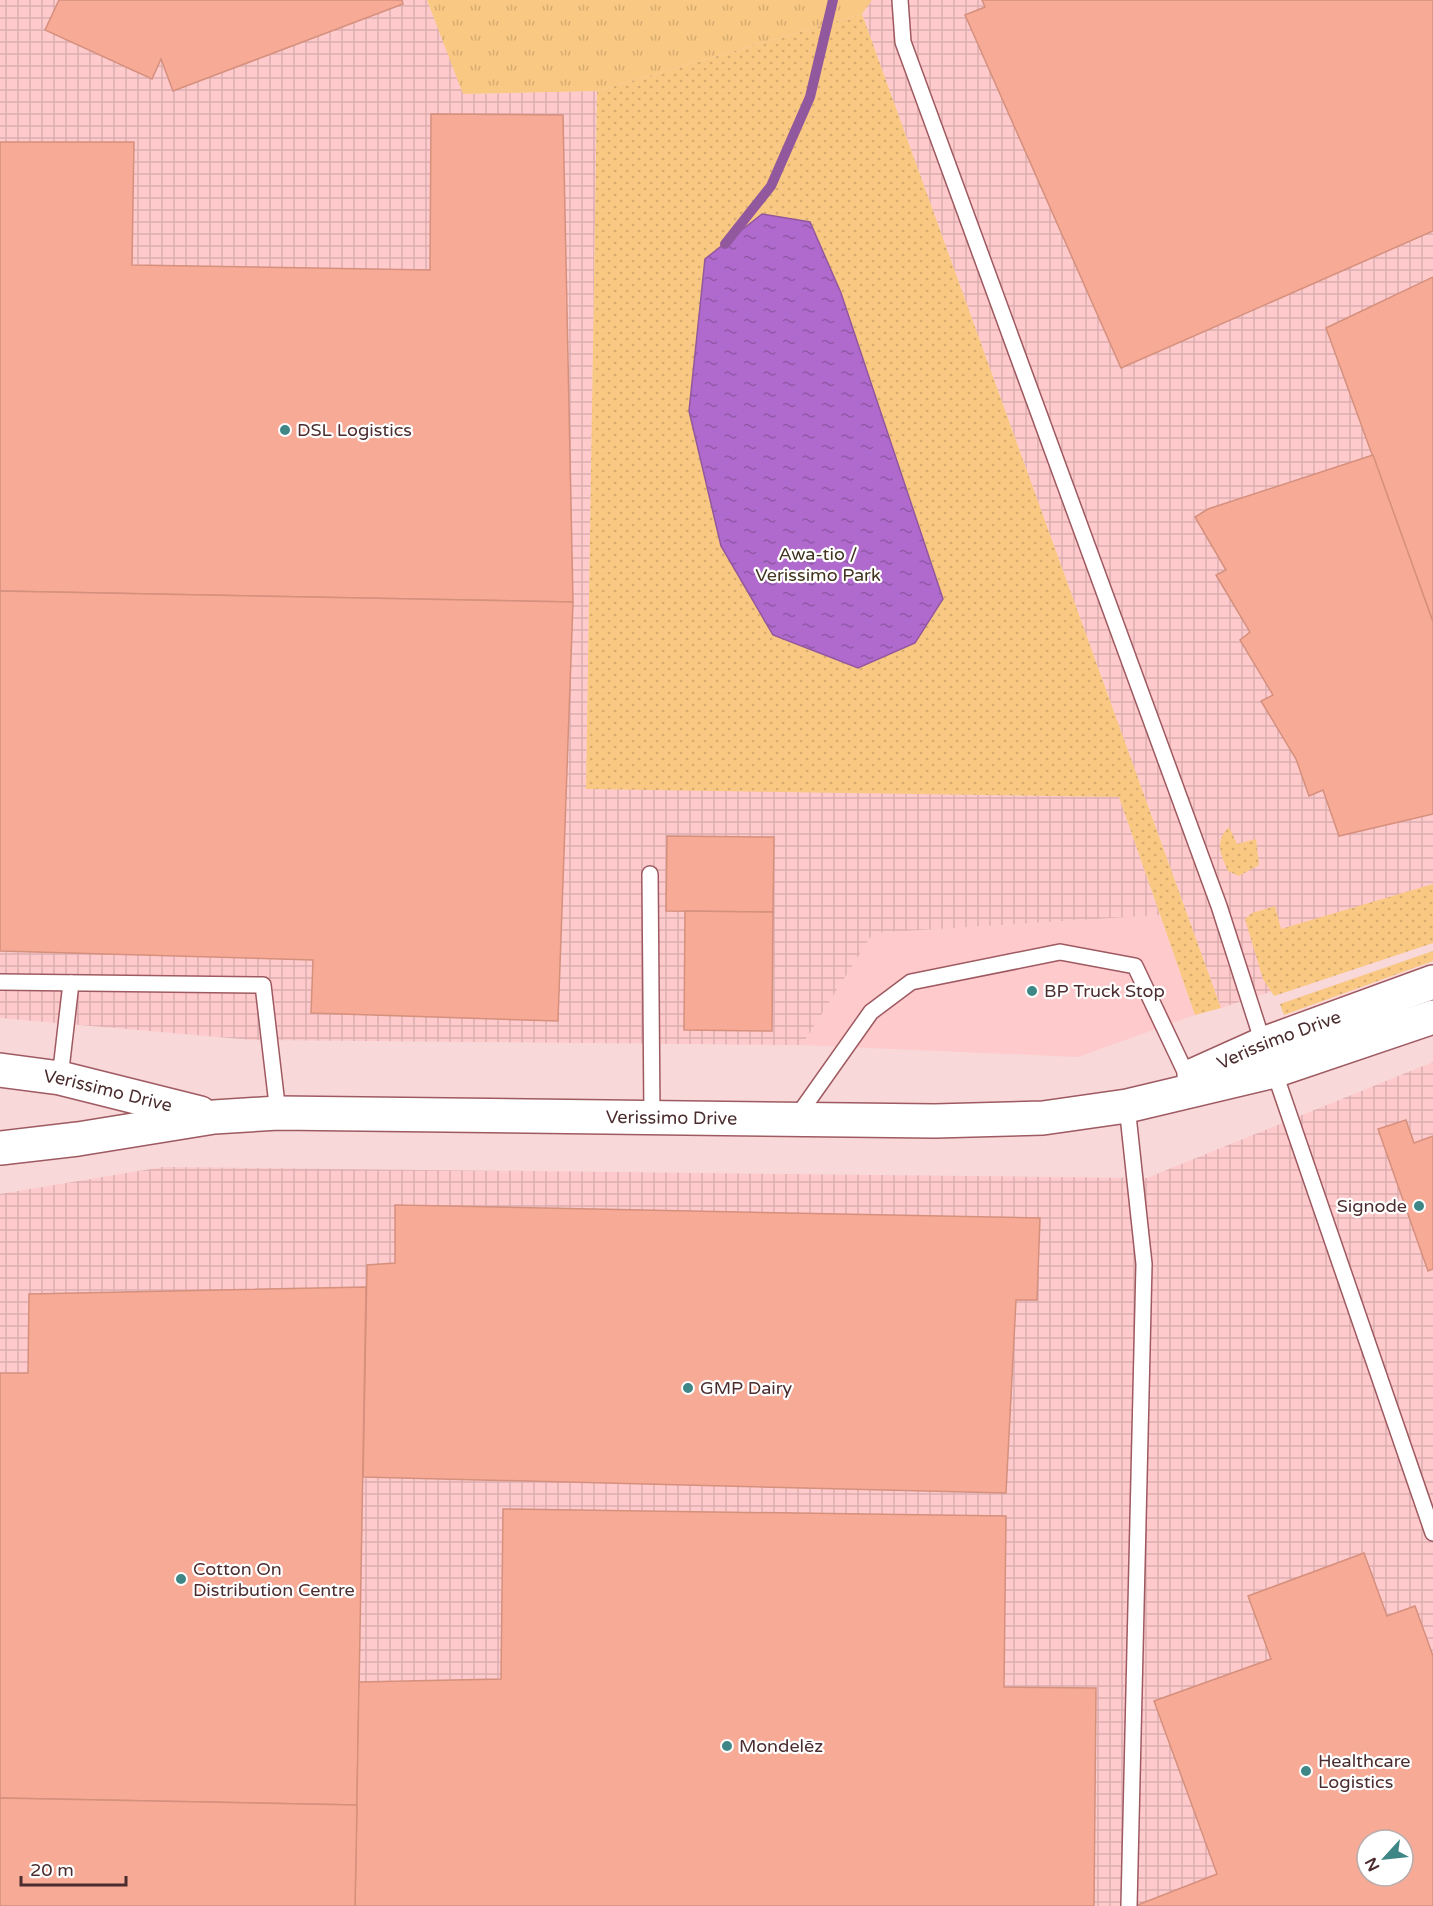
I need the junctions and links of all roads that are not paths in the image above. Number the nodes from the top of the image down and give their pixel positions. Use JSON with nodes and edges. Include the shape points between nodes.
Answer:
{"nodes":[{"id":1,"x":900,"y":0,"type":"edge"},
{"id":2,"x":650,"y":873,"type":"dead end"},
{"id":3,"x":0,"y":982,"type":"edge"},
{"id":4,"x":1433,"y":982,"type":"edge"},
{"id":5,"x":71,"y":983,"type":"junction"},
{"id":6,"x":1433,"y":1017,"type":"edge"},
{"id":7,"x":1269,"y":1057,"type":"junction"},
{"id":8,"x":0,"y":1070,"type":"edge"},
{"id":9,"x":60,"y":1078,"type":"junction"},
{"id":10,"x":1191,"y":1084,"type":"junction"},
{"id":11,"x":1127,"y":1106,"type":"junction"},
{"id":12,"x":278,"y":1113,"type":"junction"},
{"id":13,"x":652,"y":1116,"type":"junction"},
{"id":14,"x":214,"y":1117,"type":"junction"},
{"id":15,"x":796,"y":1118,"type":"junction"},
{"id":16,"x":0,"y":1148,"type":"edge"},
{"id":17,"x":1433,"y":1533,"type":"edge"},
{"id":18,"x":1129,"y":1906,"type":"edge"}],
"edges":[{"from":1,"to":7,"type":"lane","via":[[903,42],[1219,906]]},
{"from":2,"to":13,"type":"lane"},
{"from":3,"to":5,"type":"lane"},
{"from":4,"to":7,"type":"street","name":"Verissimo Drive"},
{"from":5,"to":9,"type":"lane"},
{"from":5,"to":12,"type":"lane","via":[[263,985]]},
{"from":6,"to":7,"type":"street","name":"Verissimo Drive"},
{"from":7,"to":10,"type":"street","name":"Verissimo Drive"},
{"from":7,"to":17,"type":"lane"},
{"from":8,"to":9,"type":"street","name":"Verissimo Drive"},
{"from":9,"to":14,"type":"street","name":"Verissimo Drive"},
{"from":10,"to":11,"type":"street","name":"Verissimo Drive"},
{"from":10,"to":15,"type":"lane","via":[[1135,966],[1060,952],[911,982],[871,1012]]},
{"from":11,"to":15,"type":"street","name":"Verissimo Drive","via":[[1043,1118]]},
{"from":11,"to":18,"type":"lane","via":[[1144,1264]]},
{"from":12,"to":13,"type":"street","name":"Verissimo Drive"},
{"from":12,"to":14,"type":"street","name":"Verissimo Drive"},
{"from":13,"to":15,"type":"street","name":"Verissimo Drive"},
{"from":14,"to":16,"type":"street","name":"Verissimo Drive"}]}
